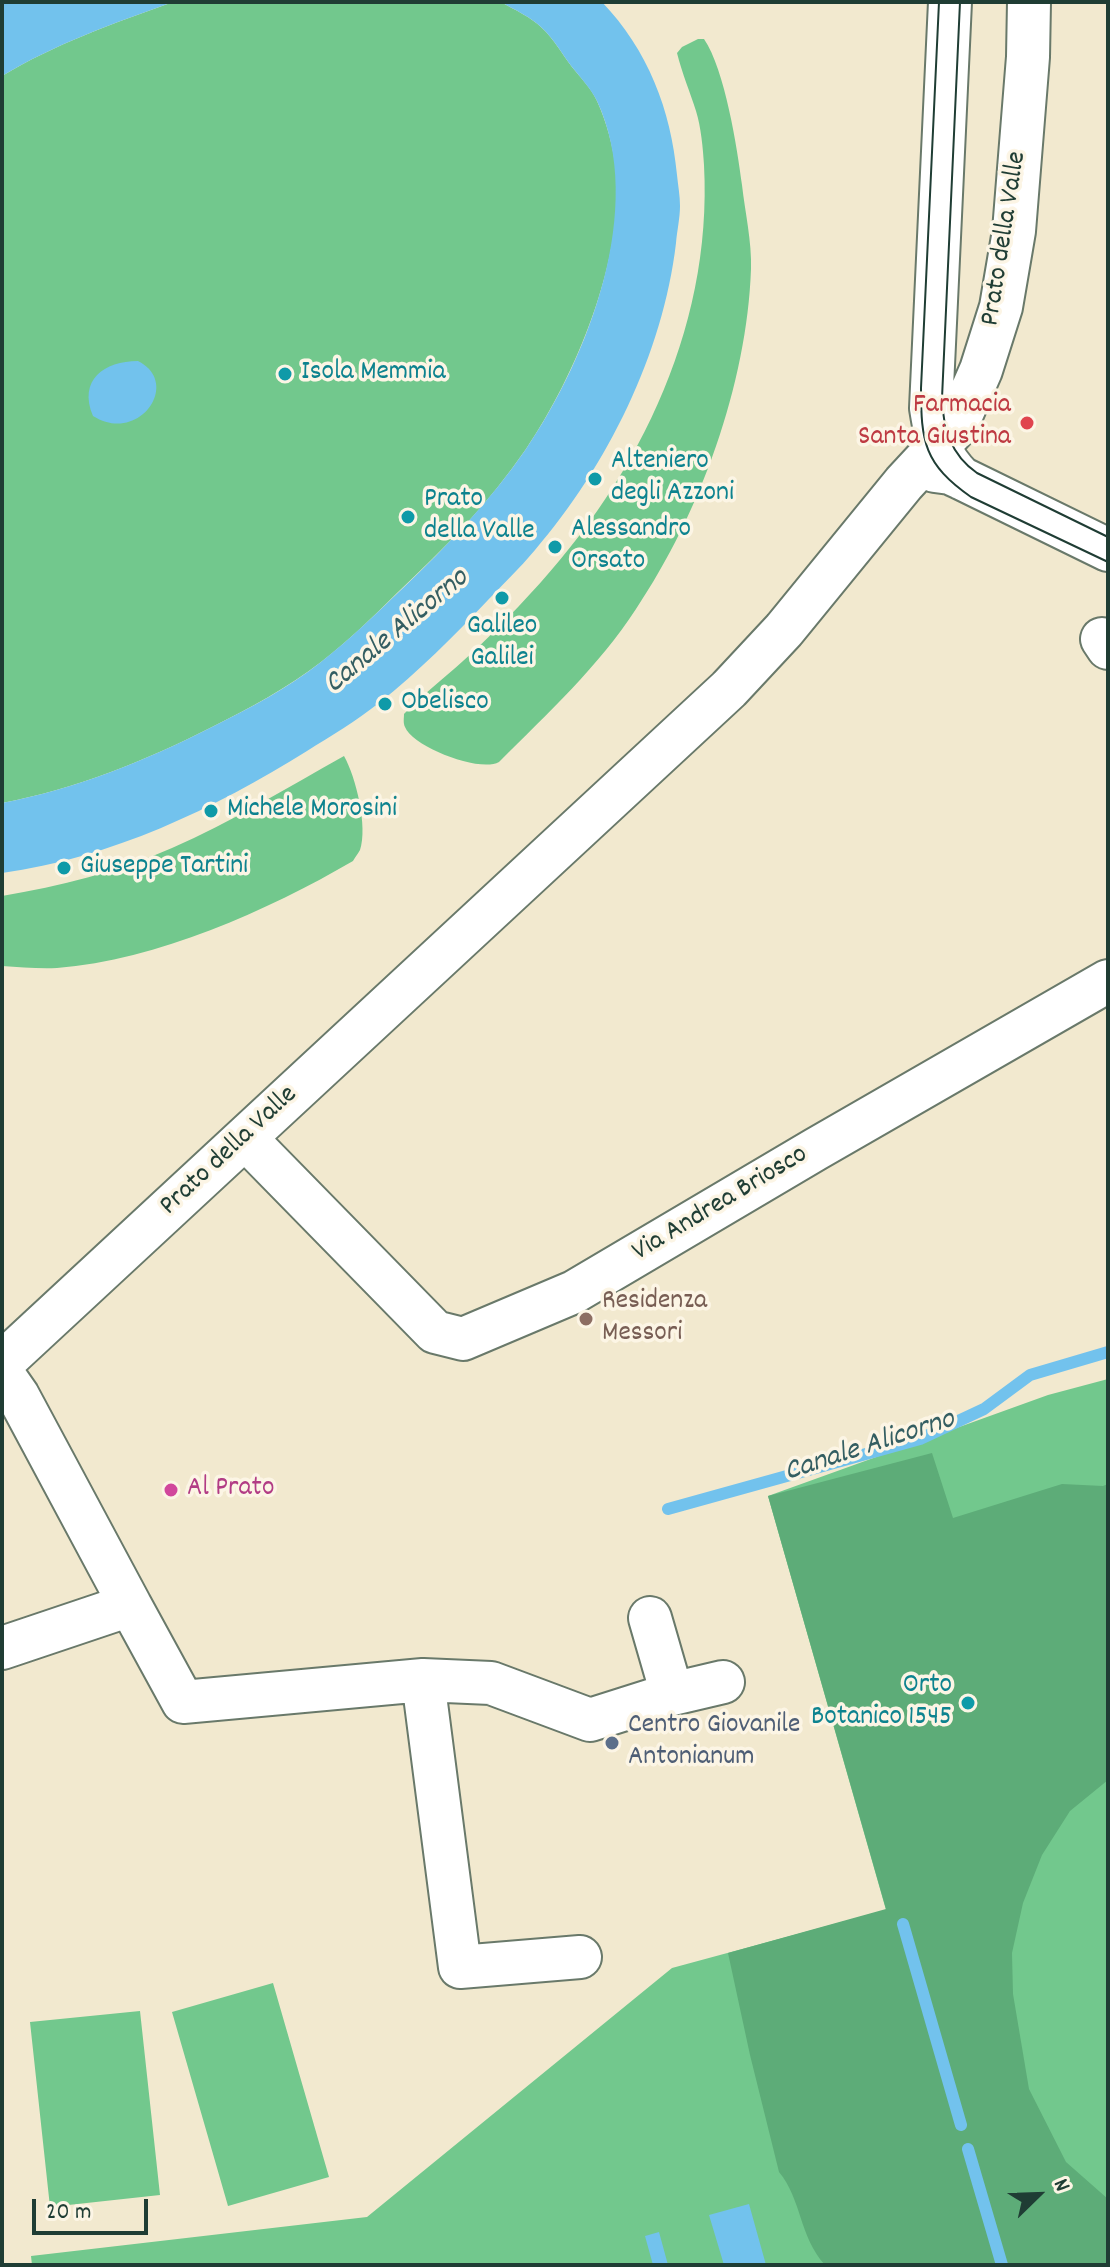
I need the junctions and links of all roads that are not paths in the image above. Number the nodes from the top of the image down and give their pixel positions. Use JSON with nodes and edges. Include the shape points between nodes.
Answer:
{"nodes":[{"id":1,"x":950,"y":2,"type":"edge"},
{"id":2,"x":1029,"y":2,"type":"edge"},
{"id":3,"x":950,"y":462,"type":"junction"},
{"id":4,"x":1108,"y":550,"type":"edge"},
{"id":5,"x":1108,"y":981,"type":"edge"},
{"id":6,"x":245,"y":1138,"type":"junction"},
{"id":7,"x":2,"y":1363,"type":"edge"},
{"id":8,"x":2,"y":1373,"type":"edge"},
{"id":9,"x":650,"y":1618,"type":"dead end"},
{"id":10,"x":138,"y":1619,"type":"junction"},
{"id":11,"x":2,"y":1648,"type":"edge"},
{"id":12,"x":423,"y":1680,"type":"junction"},
{"id":13,"x":723,"y":1682,"type":"dead end"},
{"id":14,"x":672,"y":1694,"type":"junction"},
{"id":15,"x":580,"y":1957,"type":"dead end"}],
"edges":[{"from":1,"to":3,"type":"street","via":[[931,408]]},
{"from":2,"to":3,"type":"street","name":"Prato della Valle","via":[[1014,231],[1001,307],[956,427]]},
{"from":3,"to":4,"type":"street"},
{"from":3,"to":6,"type":"street","name":"Prato della Valle","via":[[904,483],[746,672]]},
{"from":5,"to":6,"type":"street","name":"Via Andrea Briosco","via":[[574,1292],[463,1339],[435,1332]]},
{"from":6,"to":7,"type":"street","name":"Prato della Valle"},
{"from":8,"to":10,"type":"street"},
{"from":9,"to":14,"type":"street"},
{"from":10,"to":11,"type":"street"},
{"from":10,"to":12,"type":"street","via":[[183,1702]]},
{"from":12,"to":14,"type":"street","via":[[491,1683],[590,1720]]},
{"from":12,"to":15,"type":"street","via":[[460,1967]]},
{"from":13,"to":14,"type":"street"}]}
